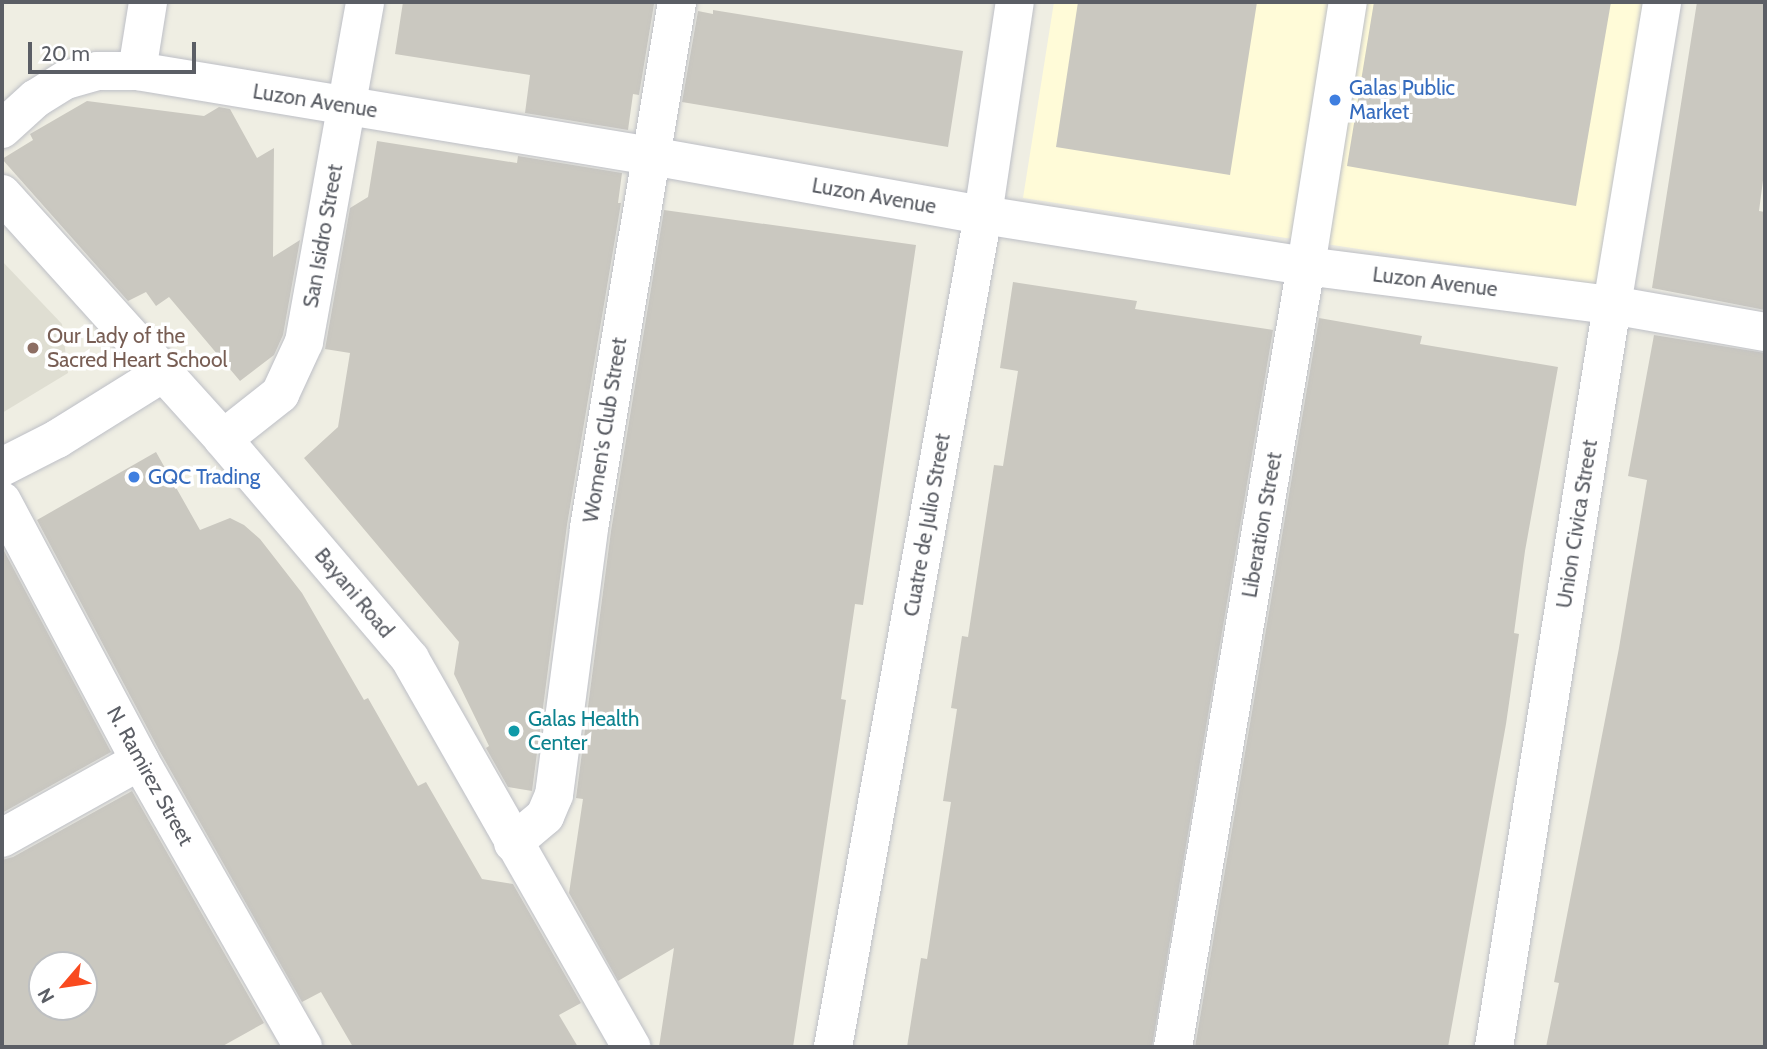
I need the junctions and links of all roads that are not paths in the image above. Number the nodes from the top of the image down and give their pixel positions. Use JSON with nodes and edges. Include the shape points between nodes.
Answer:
{"nodes":[{"id":1,"x":148,"y":2,"type":"edge"},
{"id":2,"x":365,"y":2,"type":"edge"},
{"id":3,"x":677,"y":2,"type":"edge"},
{"id":4,"x":1015,"y":2,"type":"edge"},
{"id":5,"x":1348,"y":2,"type":"edge"},
{"id":6,"x":1662,"y":2,"type":"edge"},
{"id":7,"x":137,"y":71,"type":"junction"},
{"id":8,"x":347,"y":106,"type":"junction"},
{"id":9,"x":2,"y":129,"type":"edge"},
{"id":10,"x":651,"y":156,"type":"junction"},
{"id":11,"x":2,"y":194,"type":"edge"},
{"id":12,"x":983,"y":215,"type":"junction"},
{"id":13,"x":1306,"y":266,"type":"junction"},
{"id":14,"x":1612,"y":305,"type":"junction"},
{"id":15,"x":1765,"y":332,"type":"edge"},
{"id":16,"x":163,"y":373,"type":"junction"},
{"id":17,"x":223,"y":439,"type":"junction"},
{"id":18,"x":2,"y":467,"type":"edge"},
{"id":19,"x":2,"y":501,"type":"edge"},
{"id":20,"x":140,"y":761,"type":"junction"},
{"id":21,"x":2,"y":838,"type":"edge"},
{"id":22,"x":513,"y":843,"type":"junction"},
{"id":23,"x":290,"y":1043,"type":"edge"},
{"id":24,"x":631,"y":1047,"type":"edge"},
{"id":25,"x":833,"y":1047,"type":"edge"},
{"id":26,"x":1172,"y":1047,"type":"edge"},
{"id":27,"x":1494,"y":1047,"type":"edge"}],
"edges":[{"from":1,"to":7,"type":"street"},
{"from":2,"to":8,"type":"street","name":"San Isidro Street"},
{"from":3,"to":10,"type":"street","name":"Women's Club Street"},
{"from":4,"to":12,"type":"street","name":"Cuatre de Julio Street"},
{"from":5,"to":13,"type":"street","name":"Liberation Street"},
{"from":6,"to":14,"type":"street","name":"Union Civica Street"},
{"from":7,"to":8,"type":"street","name":"Luzon Avenue"},
{"from":7,"to":9,"type":"street","name":"Luzon Avenue","via":[[97,71],[66,80],[35,99]]},
{"from":8,"to":10,"type":"street","name":"Luzon Avenue"},
{"from":8,"to":17,"type":"street","name":"San Isidro Street","via":[[304,342],[280,394]]},
{"from":10,"to":12,"type":"street","name":"Luzon Avenue"},
{"from":10,"to":22,"type":"street","name":"Women's Club Street","via":[[589,528],[554,795],[545,816]]},
{"from":11,"to":16,"type":"street","name":"Bayani Road"},
{"from":12,"to":13,"type":"street","name":"Luzon Avenue"},
{"from":12,"to":25,"type":"street","name":"Cuatre de Julio Street"},
{"from":13,"to":14,"type":"street","name":"Luzon Avenue"},
{"from":13,"to":26,"type":"street","name":"Liberation Street"},
{"from":14,"to":15,"type":"street","name":"Luzon Avenue"},
{"from":14,"to":27,"type":"street","name":"Union Civica Street"},
{"from":16,"to":17,"type":"street","name":"Bayani Road"},
{"from":16,"to":18,"type":"street","via":[[57,439]]},
{"from":17,"to":22,"type":"street","name":"Bayani Road","via":[[410,659]]},
{"from":19,"to":20,"type":"street","name":"N. Ramirez Street"},
{"from":20,"to":21,"type":"street"},
{"from":20,"to":23,"type":"street","name":"N. Ramirez Street"},
{"from":22,"to":24,"type":"street","name":"Bayani Road"}]}
